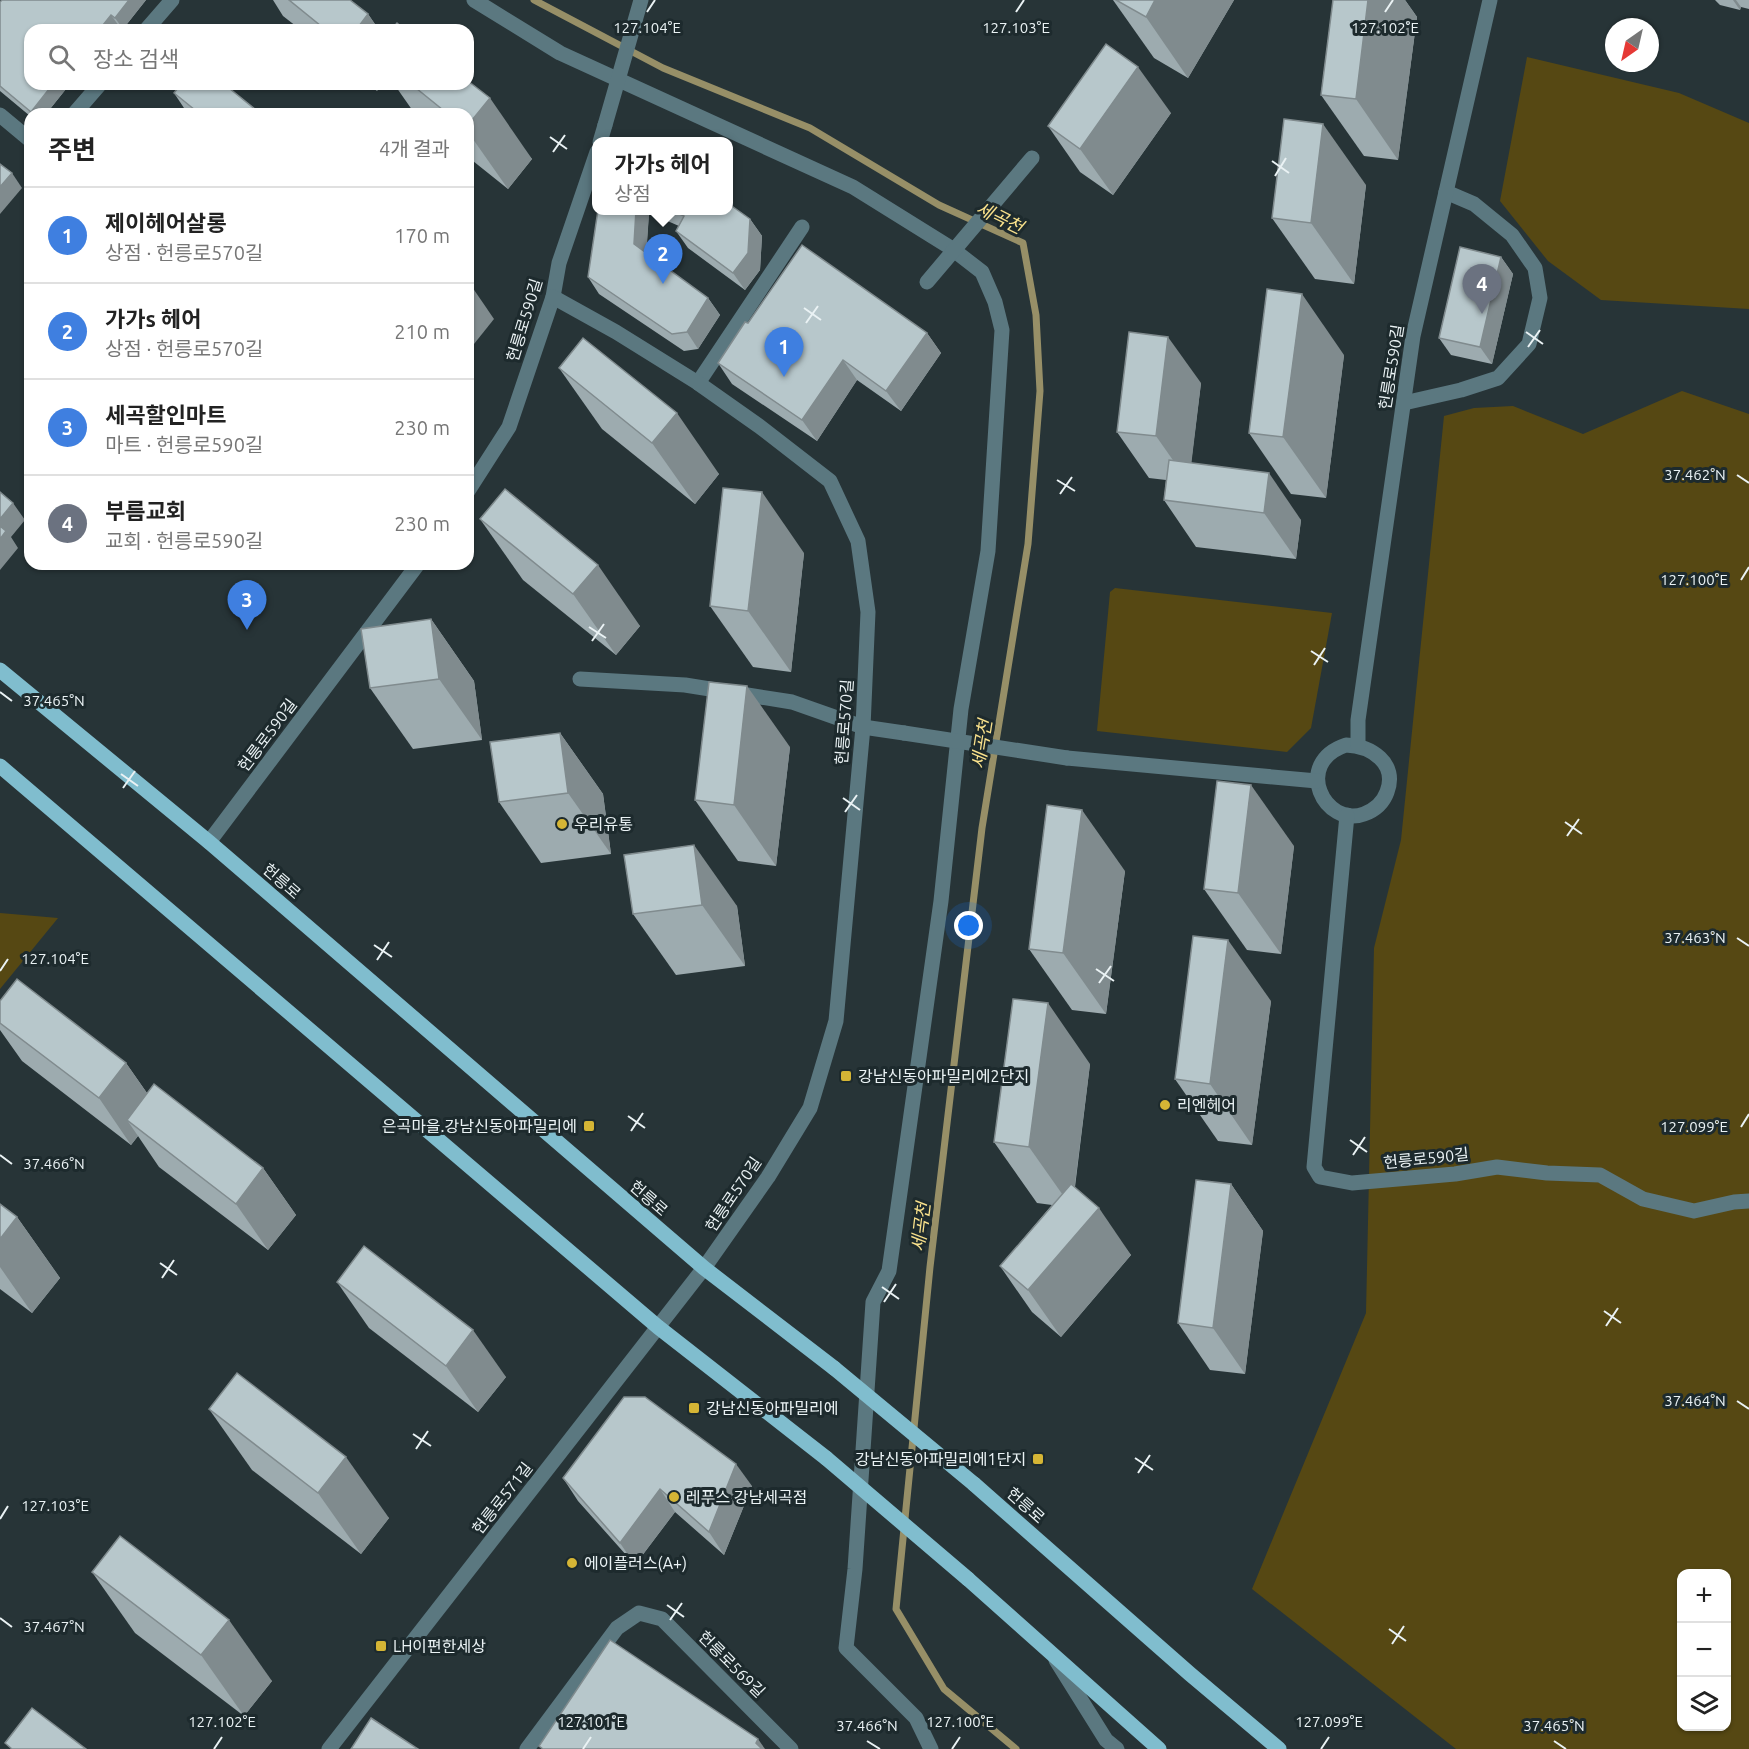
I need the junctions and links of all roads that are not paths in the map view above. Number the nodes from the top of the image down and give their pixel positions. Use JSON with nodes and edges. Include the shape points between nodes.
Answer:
{"nodes":[{"id":1,"x":172,"y":0,"type":"edge"},
{"id":2,"x":474,"y":0,"type":"edge"},
{"id":3,"x":641,"y":0,"type":"edge"},
{"id":4,"x":1490,"y":0,"type":"edge"},
{"id":5,"x":152,"y":24,"type":"edge"},
{"id":6,"x":95,"y":90,"type":"edge"},
{"id":7,"x":79,"y":108,"type":"edge"},
{"id":8,"x":0,"y":115,"type":"edge"},
{"id":9,"x":24,"y":136,"type":"edge"},
{"id":10,"x":601,"y":137,"type":"edge"},
{"id":11,"x":1032,"y":158,"type":"dead end"},
{"id":12,"x":592,"y":167,"type":"edge"},
{"id":13,"x":1446,"y":192,"type":"junction"},
{"id":14,"x":802,"y":227,"type":"dead end"},
{"id":15,"x":927,"y":282,"type":"dead end"},
{"id":16,"x":553,"y":297,"type":"junction"},
{"id":17,"x":698,"y":383,"type":"junction"},
{"id":18,"x":1404,"y":403,"type":"junction"},
{"id":19,"x":474,"y":481,"type":"edge"},
{"id":20,"x":413,"y":570,"type":"edge"},
{"id":21,"x":0,"y":670,"type":"edge"},
{"id":22,"x":580,"y":679,"type":"dead end"},
{"id":23,"x":863,"y":727,"type":"junction"},
{"id":24,"x":1358,"y":746,"type":"junction"},
{"id":25,"x":0,"y":765,"type":"edge"},
{"id":26,"x":1317,"y":781,"type":"junction"},
{"id":27,"x":1347,"y":815,"type":"junction"},
{"id":28,"x":209,"y":842,"type":"junction"},
{"id":29,"x":1749,"y":1201,"type":"edge"},
{"id":30,"x":704,"y":1268,"type":"junction"},
{"id":31,"x":658,"y":1327,"type":"junction"},
{"id":32,"x":1054,"y":1658,"type":"junction"},
{"id":33,"x":329,"y":1749,"type":"edge"},
{"id":34,"x":527,"y":1749,"type":"edge"},
{"id":35,"x":791,"y":1749,"type":"edge"},
{"id":36,"x":931,"y":1749,"type":"edge"},
{"id":37,"x":1117,"y":1749,"type":"edge"},
{"id":38,"x":1160,"y":1749,"type":"edge"},
{"id":39,"x":1279,"y":1749,"type":"edge"}],
"edges":[{"from":1,"to":5,"type":"street"},
{"from":2,"to":36,"type":"street","via":[[560,54],[853,187],[982,272],[995,302],[1002,330],[988,551],[961,709],[941,901],[889,1271],[873,1302],[846,1648],[916,1718]]},
{"from":3,"to":10,"type":"street","bridge":true},
{"from":4,"to":13,"type":"street","name":"헌릉로590길"},
{"from":6,"to":7,"type":"street"},
{"from":8,"to":9,"type":"street"},
{"from":11,"to":15,"type":"street","bridge":true},
{"from":12,"to":16,"type":"street","name":"헌릉로590길","via":[[559,263]]},
{"from":13,"to":18,"type":"street","name":"헌릉로590길","via":[[1413,336]]},
{"from":13,"to":18,"type":"street","via":[[1474,204],[1512,235],[1535,268],[1540,298],[1529,344],[1498,378]]},
{"from":14,"to":17,"type":"street"},
{"from":16,"to":17,"type":"street","name":"헌릉로570길"},
{"from":16,"to":19,"type":"street","name":"헌릉로590길","via":[[509,427]]},
{"from":17,"to":23,"type":"street","name":"헌릉로570길","via":[[830,481],[858,541],[868,612]]},
{"from":18,"to":24,"type":"street","name":"헌릉로590길","via":[[1358,720]]},
{"from":20,"to":28,"type":"street","name":"헌릉로590길"},
{"from":21,"to":28,"type":"main road","name":"헌릉로"},
{"from":22,"to":23,"type":"street","via":[[685,685],[792,702]]},
{"from":23,"to":26,"type":"street","bridge":true,"via":[[1067,758]]},
{"from":23,"to":30,"type":"street","name":"헌릉로570길","via":[[836,1020],[810,1108],[768,1177]]},
{"from":24,"to":26,"type":"street","via":[[1336,748],[1326,756]]},
{"from":24,"to":27,"type":"street","via":[[1370,749],[1384,763],[1389,787],[1381,804],[1371,811]]},
{"from":25,"to":31,"type":"main road"},
{"from":26,"to":27,"type":"street","via":[[1328,804]]},
{"from":27,"to":29,"type":"street","name":"헌릉로590길","via":[[1314,1167],[1320,1177],[1352,1183],[1497,1167],[1600,1175],[1643,1199],[1694,1212]]},
{"from":28,"to":30,"type":"main road","name":"헌릉로"},
{"from":30,"to":31,"type":"street","name":"헌릉로571길"},
{"from":30,"to":39,"type":"main road","name":"헌릉로","bridge":true,"via":[[834,1368],[974,1484]]},
{"from":31,"to":32,"type":"main road","bridge":true,"via":[[826,1458]]},
{"from":31,"to":33,"type":"street","name":"헌릉로571길"},
{"from":32,"to":37,"type":"street","via":[[1106,1740]]},
{"from":32,"to":38,"type":"main road"},
{"from":34,"to":35,"type":"street","name":"헌릉로569길","via":[[617,1628],[639,1613],[662,1619]]}]}
